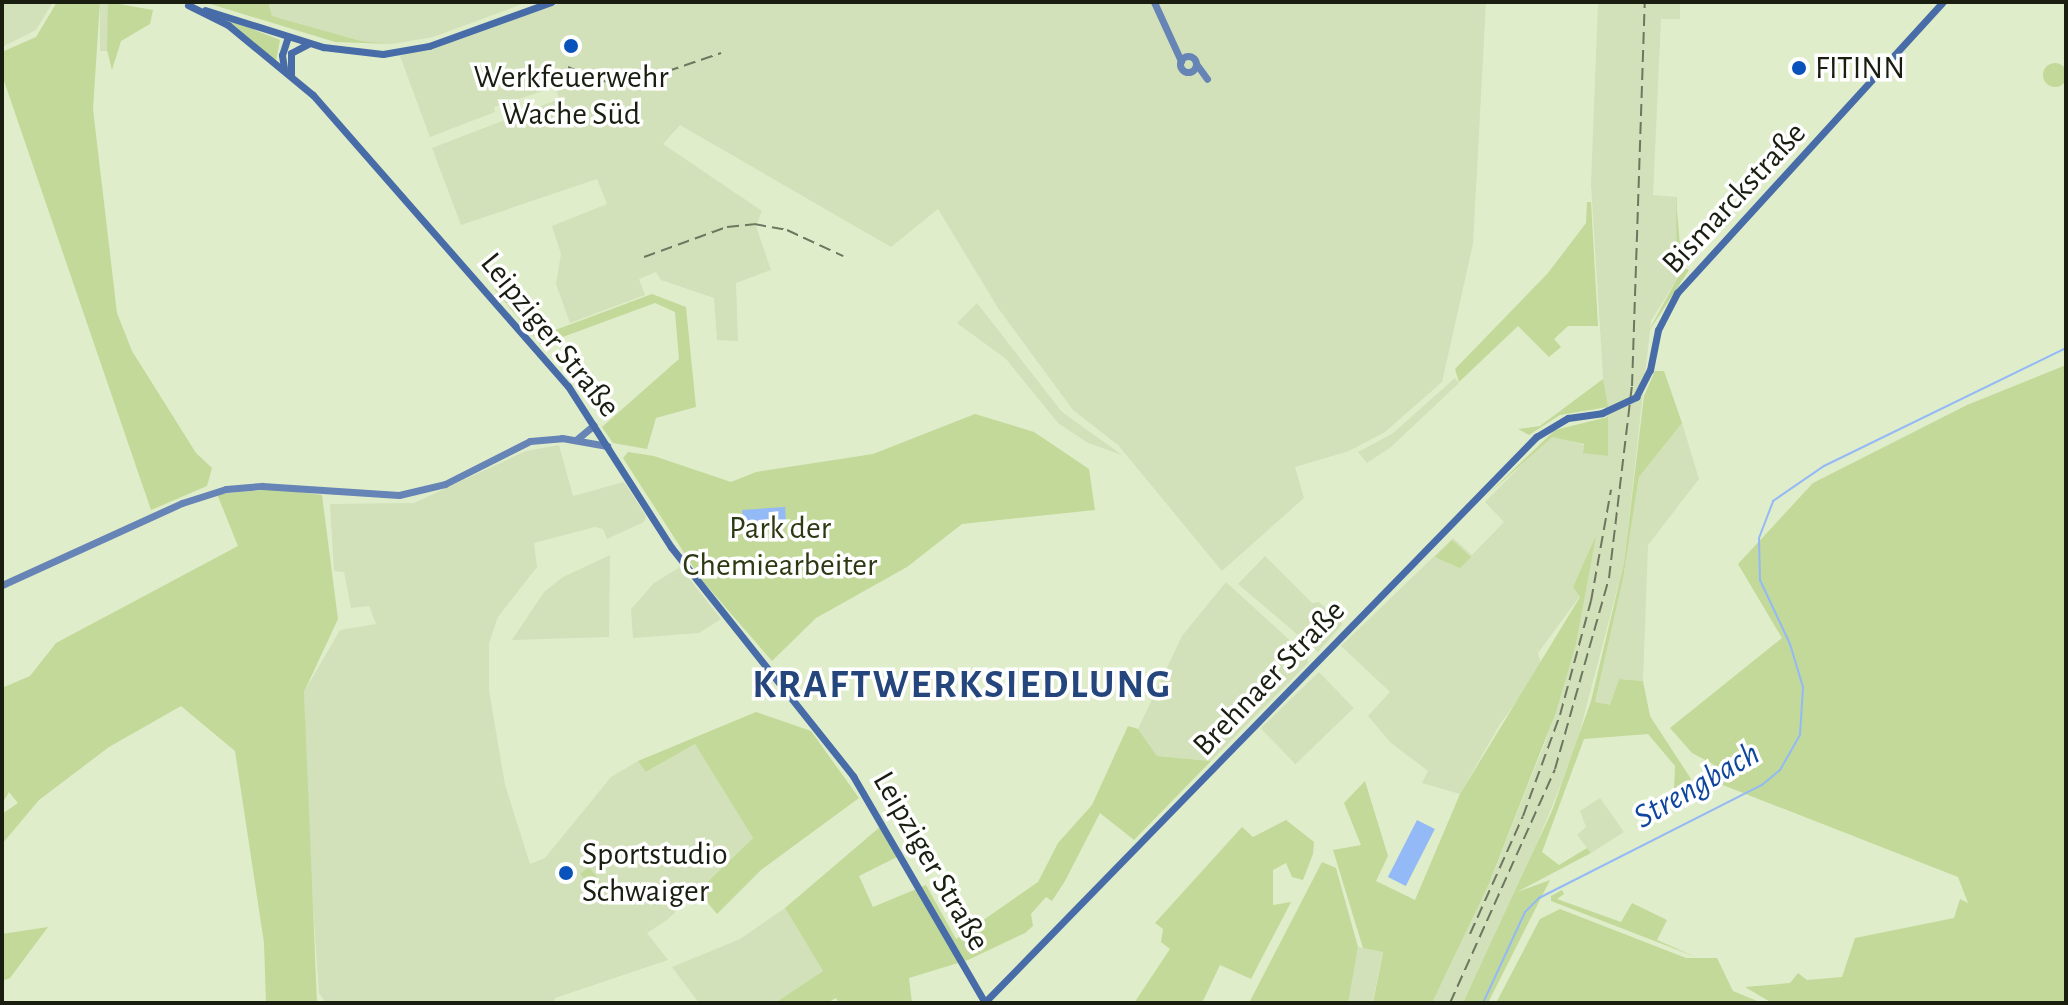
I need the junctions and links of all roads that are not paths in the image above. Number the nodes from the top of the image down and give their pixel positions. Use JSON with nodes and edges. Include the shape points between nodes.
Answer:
{"nodes":[{"id":1,"x":551,"y":2,"type":"edge"},
{"id":2,"x":1156,"y":2,"type":"edge"},
{"id":3,"x":1943,"y":2,"type":"edge"},
{"id":4,"x":184,"y":3,"type":"edge"},
{"id":5,"x":288,"y":37,"type":"junction"},
{"id":6,"x":310,"y":44,"type":"junction"},
{"id":7,"x":1184,"y":59,"type":"junction"},
{"id":8,"x":288,"y":72,"type":"junction"},
{"id":9,"x":1650,"y":370,"type":"joint"},
{"id":10,"x":594,"y":425,"type":"junction"},
{"id":11,"x":576,"y":440,"type":"junction"},
{"id":12,"x":607,"y":446,"type":"junction"},
{"id":13,"x":2,"y":585,"type":"edge"},
{"id":14,"x":985,"y":1003,"type":"edge"}],
"edges":[{"from":1,"to":6,"type":"main road","via":[[399,52],[360,53]]},
{"from":2,"to":7,"type":"street"},
{"from":3,"to":9,"type":"main road","name":"Bismarckstraße","via":[[1677,293],[1658,330]]},
{"from":4,"to":5,"type":"main road"},
{"from":4,"to":8,"type":"main road","name":"Leipziger Straße","via":[[228,25]]},
{"from":5,"to":6,"type":"main road"},
{"from":5,"to":8,"type":"main road","via":[[281,58]]},
{"from":6,"to":8,"type":"main road","via":[[291,53]]},
{"from":7,"to":7,"type":"street","via":[[1183,71],[1195,68]]},
{"from":8,"to":10,"type":"main road","name":"Leipziger Straße","via":[[565,381]]},
{"from":9,"to":14,"type":"main road","name":"Brehnaer Straße","bridge":true,"via":[[1636,397],[1602,413],[1568,418],[1536,437]]},
{"from":10,"to":11,"type":"street"},
{"from":10,"to":12,"type":"main road","name":"Leipziger Straße"},
{"from":11,"to":12,"type":"street"},
{"from":11,"to":13,"type":"street","via":[[543,438],[518,445],[457,479],[408,494],[247,486],[184,502]]},
{"from":12,"to":14,"type":"main road","name":"Leipziger Straße","via":[[671,547],[846,765]]}]}
